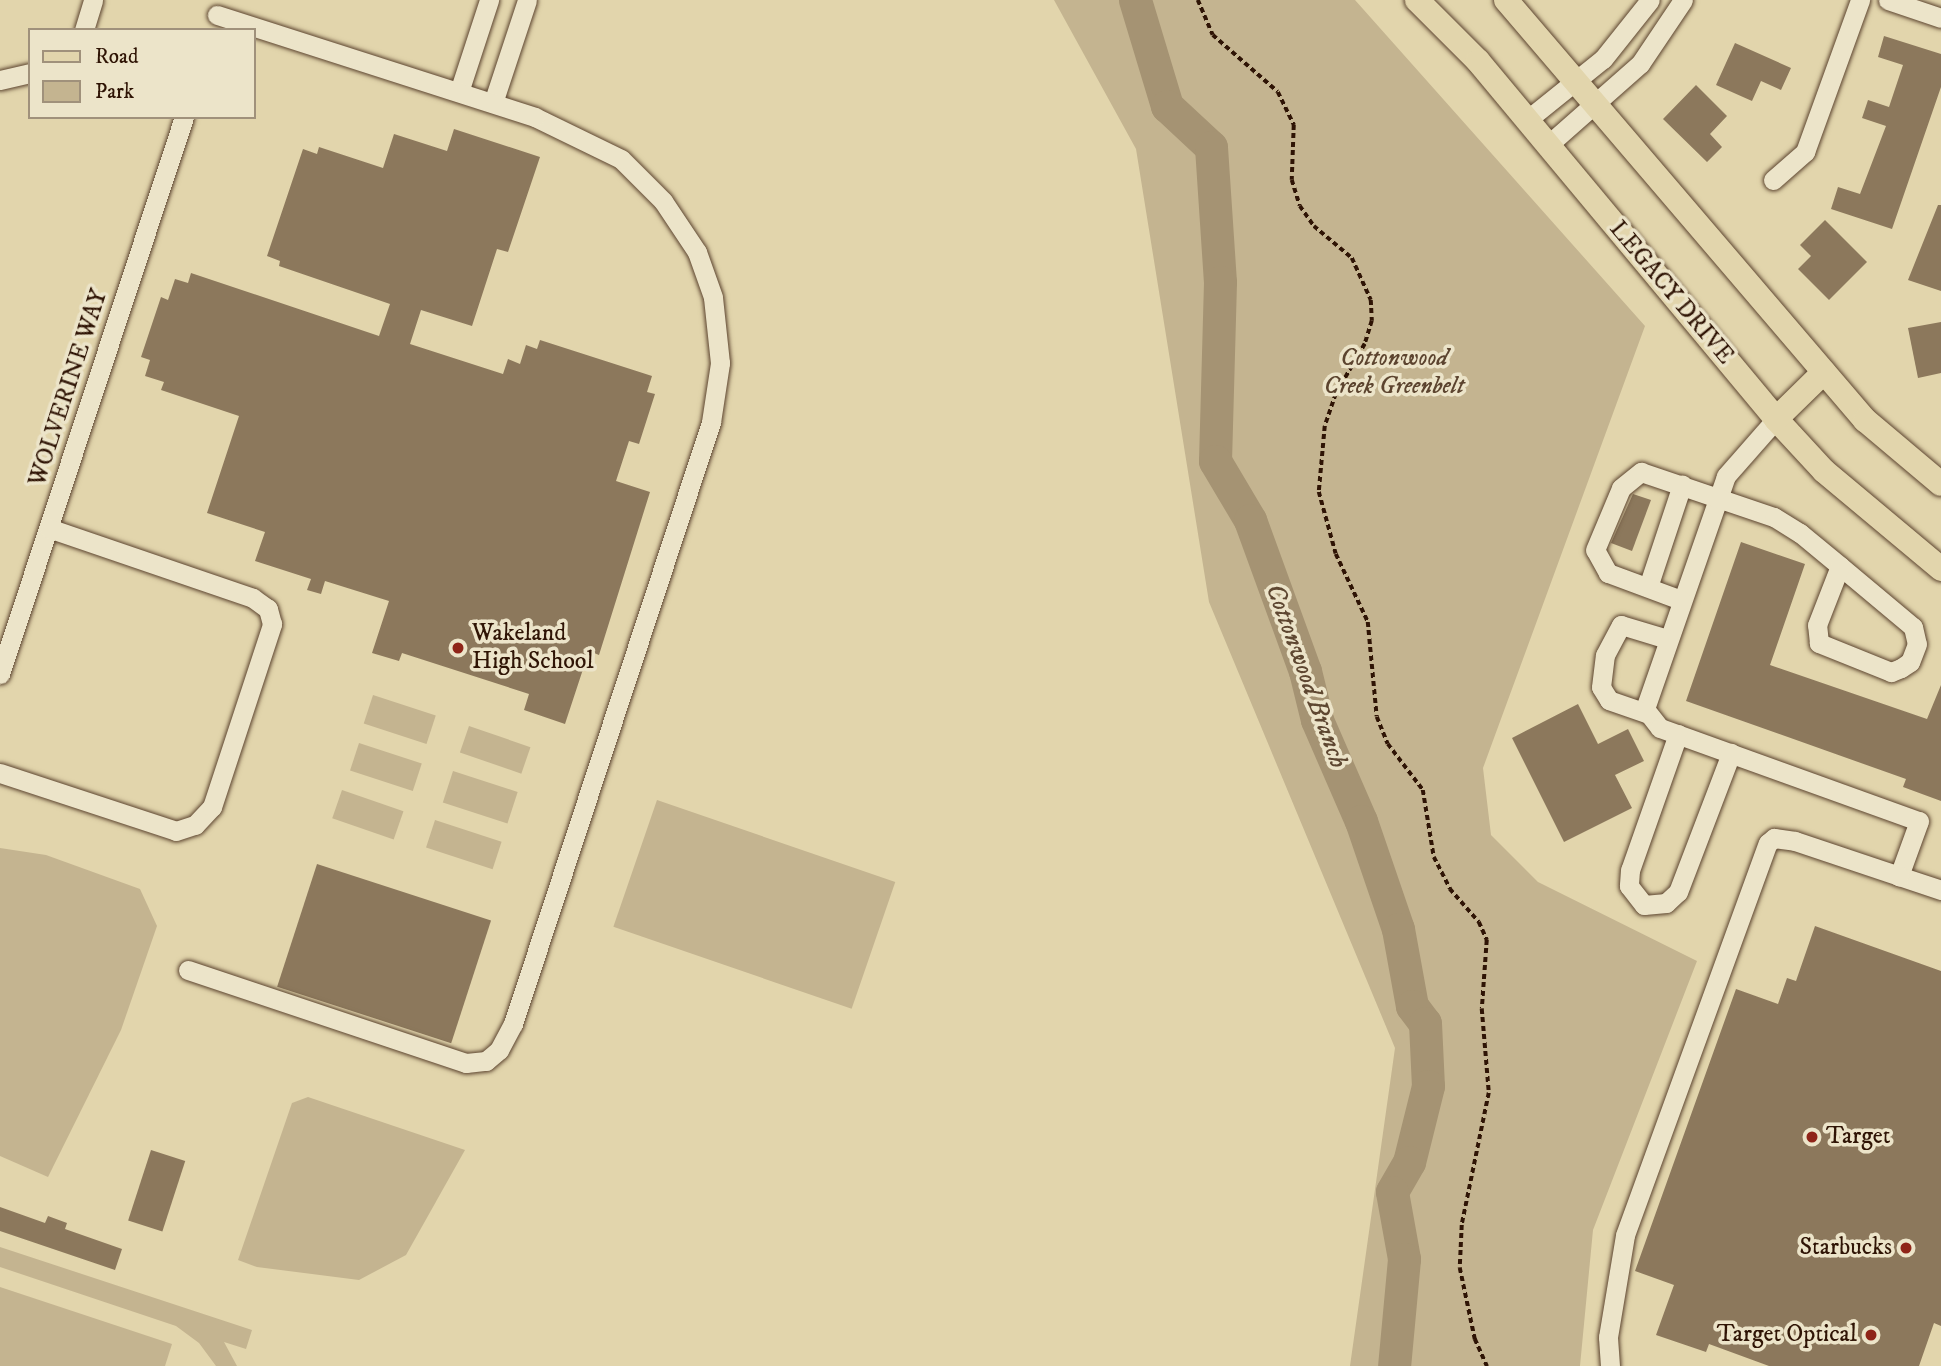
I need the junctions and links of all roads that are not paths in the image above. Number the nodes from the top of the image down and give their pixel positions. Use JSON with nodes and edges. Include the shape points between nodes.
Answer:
{"nodes":[{"id":1,"x":93,"y":0,"type":"edge"},
{"id":2,"x":489,"y":0,"type":"edge"},
{"id":3,"x":527,"y":0,"type":"edge"},
{"id":4,"x":1417,"y":0,"type":"edge"},
{"id":5,"x":1506,"y":0,"type":"edge"},
{"id":6,"x":1650,"y":0,"type":"edge"},
{"id":7,"x":1683,"y":0,"type":"edge"},
{"id":8,"x":1860,"y":0,"type":"edge"},
{"id":9,"x":1888,"y":0,"type":"edge"},
{"id":10,"x":217,"y":15,"type":"edge"},
{"id":11,"x":1941,"y":18,"type":"edge"},
{"id":12,"x":85,"y":28,"type":"edge"},
{"id":13,"x":28,"y":73,"type":"edge"},
{"id":14,"x":0,"y":80,"type":"edge"},
{"id":15,"x":1575,"y":82,"type":"junction"},
{"id":16,"x":459,"y":92,"type":"junction"},
{"id":17,"x":493,"y":103,"type":"junction"},
{"id":18,"x":1594,"y":105,"type":"junction"},
{"id":19,"x":183,"y":119,"type":"edge"},
{"id":20,"x":1527,"y":120,"type":"junction"},
{"id":21,"x":1548,"y":145,"type":"junction"},
{"id":22,"x":1773,"y":180,"type":"dead end"},
{"id":23,"x":1824,"y":372,"type":"junction"},
{"id":24,"x":1776,"y":419,"type":"junction"},
{"id":25,"x":1941,"y":484,"type":"edge"},
{"id":26,"x":1682,"y":485,"type":"junction"},
{"id":27,"x":1718,"y":498,"type":"junction"},
{"id":28,"x":49,"y":528,"type":"junction"},
{"id":29,"x":1840,"y":566,"type":"junction"},
{"id":30,"x":1941,"y":569,"type":"edge"},
{"id":31,"x":1648,"y":587,"type":"junction"},
{"id":32,"x":1681,"y":600,"type":"junction"},
{"id":33,"x":1667,"y":639,"type":"junction"},
{"id":34,"x":0,"y":674,"type":"edge"},
{"id":35,"x":1646,"y":713,"type":"junction"},
{"id":36,"x":1678,"y":734,"type":"junction"},
{"id":37,"x":1731,"y":753,"type":"junction"},
{"id":38,"x":0,"y":773,"type":"edge"},
{"id":39,"x":1899,"y":876,"type":"junction"},
{"id":40,"x":1941,"y":890,"type":"edge"},
{"id":41,"x":188,"y":970,"type":"dead end"},
{"id":42,"x":1610,"y":1366,"type":"edge"}],
"edges":[{"from":1,"to":12,"type":"street"},
{"from":2,"to":16,"type":"street"},
{"from":3,"to":17,"type":"street"},
{"from":4,"to":20,"type":"main road","name":"LEGACY DRIVE","via":[[1478,61]]},
{"from":5,"to":15,"type":"main road"},
{"from":6,"to":15,"type":"street","via":[[1621,41]]},
{"from":7,"to":18,"type":"street","via":[[1654,47]]},
{"from":8,"to":22,"type":"street","via":[[1805,152]]},
{"from":9,"to":11,"type":"street"},
{"from":10,"to":16,"type":"street"},
{"from":13,"to":14,"type":"street"},
{"from":15,"to":18,"type":"main road"},
{"from":15,"to":20,"type":"street"},
{"from":16,"to":17,"type":"street"},
{"from":17,"to":41,"type":"street","via":[[593,143],[621,159],[655,191],[689,237],[703,267],[720,346],[711,422],[513,1024],[493,1056],[466,1063]]},
{"from":18,"to":21,"type":"street"},
{"from":18,"to":23,"type":"main road"},
{"from":19,"to":28,"type":"street","name":"WOLVERINE WAY"},
{"from":20,"to":21,"type":"main road","name":"LEGACY DRIVE"},
{"from":21,"to":24,"type":"main road","name":"LEGACY DRIVE"},
{"from":23,"to":24,"type":"main road"},
{"from":23,"to":25,"type":"main road","via":[[1864,420]]},
{"from":24,"to":27,"type":"street","via":[[1734,463]]},
{"from":24,"to":30,"type":"main road","name":"LEGACY DRIVE","via":[[1824,471]]},
{"from":26,"to":27,"type":"street"},
{"from":26,"to":31,"type":"street"},
{"from":26,"to":31,"type":"street","via":[[1653,474],[1631,476],[1621,488],[1595,550],[1608,573]]},
{"from":27,"to":29,"type":"street","via":[[1783,521]]},
{"from":27,"to":32,"type":"street"},
{"from":28,"to":34,"type":"street","name":"WOLVERINE WAY"},
{"from":28,"to":38,"type":"street","via":[[253,598],[272,615],[270,636],[209,813],[176,831]]},
{"from":29,"to":29,"type":"street","via":[[1913,626],[1917,644],[1910,662],[1901,668],[1891,671],[1819,643],[1817,625]]},
{"from":31,"to":32,"type":"street"},
{"from":32,"to":33,"type":"street"},
{"from":33,"to":35,"type":"street","via":[[1645,702]]},
{"from":33,"to":35,"type":"street","via":[[1620,625],[1605,655],[1601,687],[1609,701]]},
{"from":35,"to":36,"type":"street","via":[[1653,724]]},
{"from":36,"to":37,"type":"street"},
{"from":36,"to":37,"type":"street","via":[[1630,870],[1629,886],[1644,905],[1666,903],[1678,892]]},
{"from":37,"to":39,"type":"street","via":[[1919,821]]},
{"from":39,"to":40,"type":"street"},
{"from":39,"to":42,"type":"street","via":[[1795,841],[1774,838],[1768,843],[1625,1235],[1608,1337]]}]}
